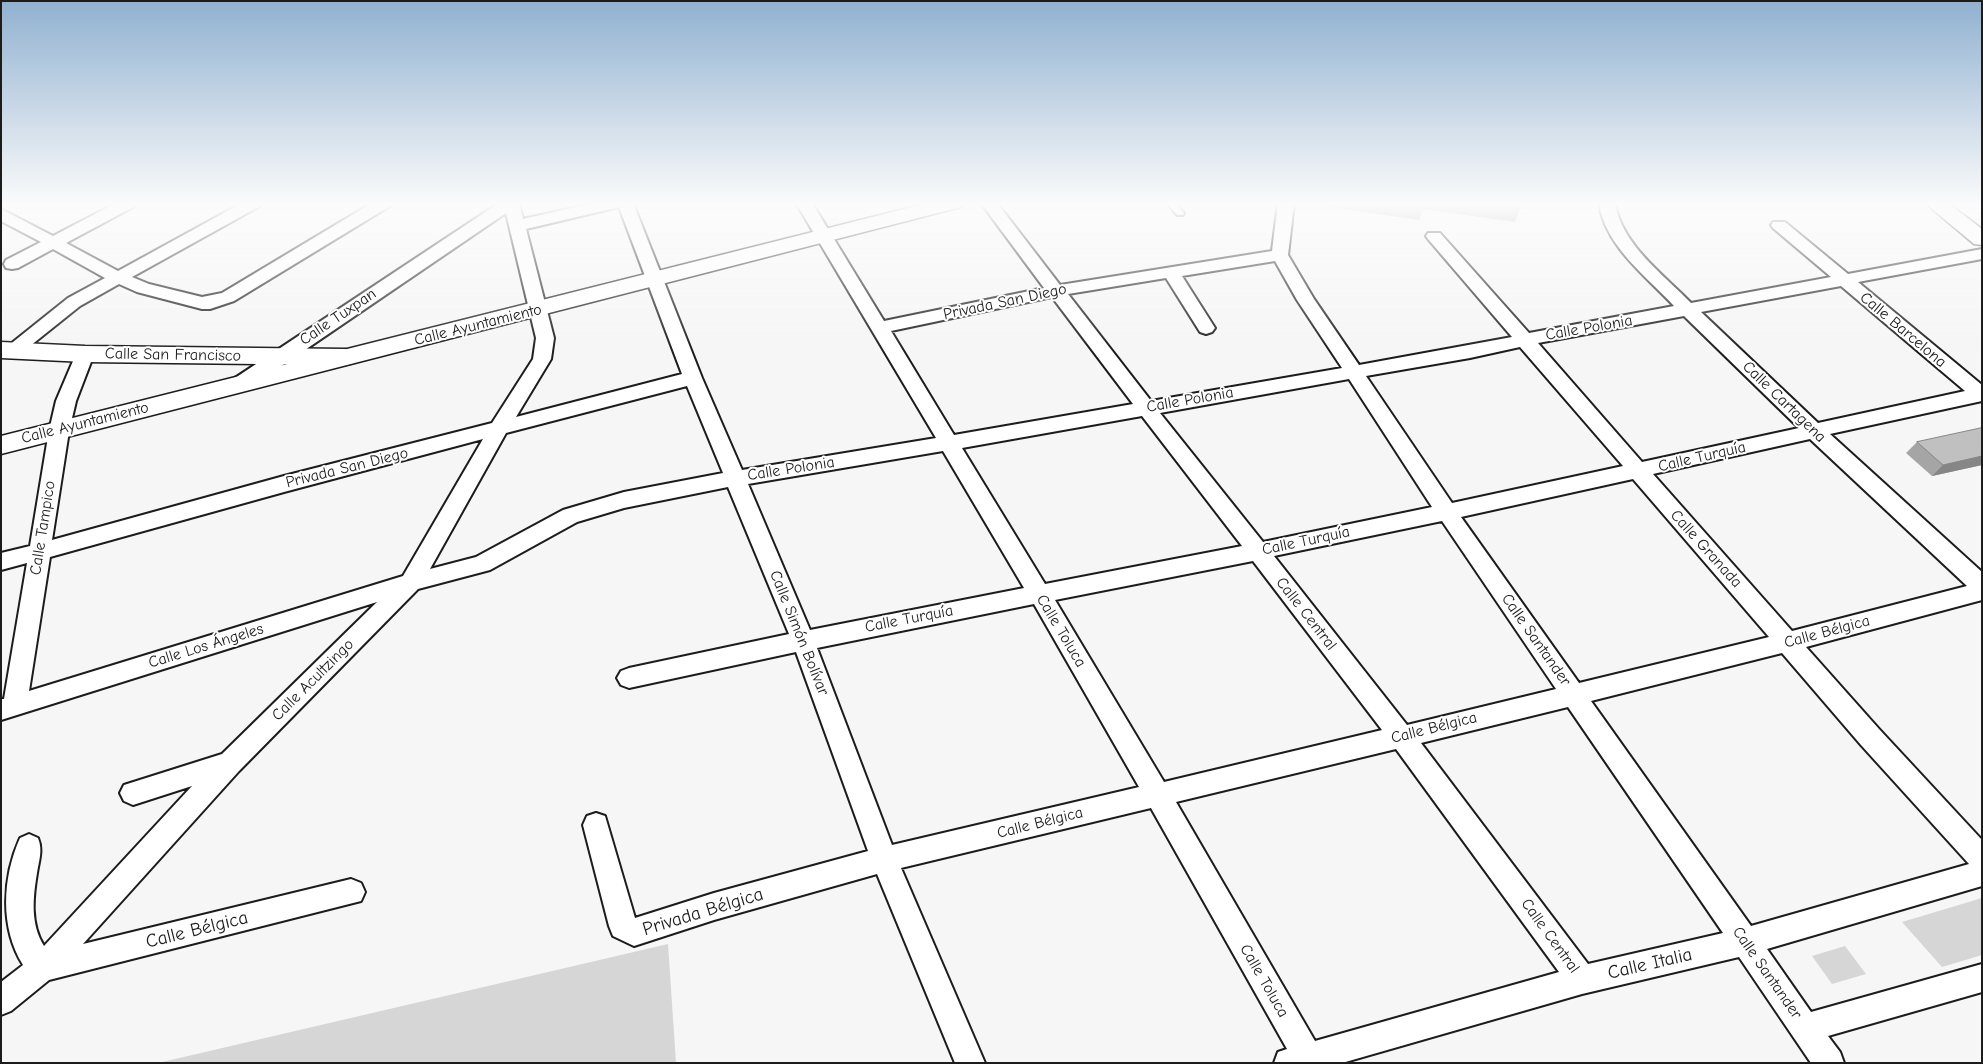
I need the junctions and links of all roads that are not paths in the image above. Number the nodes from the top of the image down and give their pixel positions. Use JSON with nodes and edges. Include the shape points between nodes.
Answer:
{"nodes":[{"id":1,"x":33,"y":253,"type":"edge"},
{"id":2,"x":72,"y":253,"type":"edge"},
{"id":3,"x":164,"y":253,"type":"edge"},
{"id":4,"x":302,"y":253,"type":"edge"},
{"id":5,"x":431,"y":253,"type":"edge"},
{"id":6,"x":523,"y":253,"type":"edge"},
{"id":7,"x":645,"y":253,"type":"edge"},
{"id":8,"x":758,"y":253,"type":"edge"},
{"id":9,"x":832,"y":253,"type":"edge"},
{"id":10,"x":1026,"y":253,"type":"edge"},
{"id":11,"x":1448,"y":253,"type":"edge"},
{"id":12,"x":1632,"y":253,"type":"edge"},
{"id":13,"x":1812,"y":253,"type":"edge"},
{"id":14,"x":1982,"y":254,"type":"edge"},
{"id":15,"x":1280,"y":255,"type":"joint"},
{"id":16,"x":12,"y":264,"type":"dead end"},
{"id":17,"x":1171,"y":272,"type":"junction"},
{"id":18,"x":118,"y":278,"type":"junction"},
{"id":19,"x":656,"y":279,"type":"junction"},
{"id":20,"x":1845,"y":281,"type":"junction"},
{"id":21,"x":1055,"y":291,"type":"junction"},
{"id":22,"x":537,"y":310,"type":"junction"},
{"id":23,"x":1688,"y":310,"type":"junction"},
{"id":24,"x":879,"y":328,"type":"junction"},
{"id":25,"x":1206,"y":328,"type":"dead end"},
{"id":26,"x":1524,"y":340,"type":"junction"},
{"id":27,"x":7,"y":350,"type":"edge"},
{"id":28,"x":85,"y":354,"type":"junction"},
{"id":29,"x":279,"y":356,"type":"junction"},
{"id":30,"x":345,"y":357,"type":"junction"},
{"id":31,"x":1352,"y":371,"type":"junction"},
{"id":32,"x":693,"y":378,"type":"junction"},
{"id":33,"x":242,"y":383,"type":"junction"},
{"id":34,"x":1981,"y":395,"type":"edge"},
{"id":35,"x":1148,"y":408,"type":"junction"},
{"id":36,"x":498,"y":430,"type":"junction"},
{"id":37,"x":59,"y":431,"type":"junction"},
{"id":38,"x":1815,"y":432,"type":"junction"},
{"id":39,"x":948,"y":442,"type":"junction"},
{"id":40,"x":1,"y":444,"type":"edge"},
{"id":41,"x":1638,"y":472,"type":"junction"},
{"id":42,"x":736,"y":478,"type":"junction"},
{"id":43,"x":1446,"y":511,"type":"junction"},
{"id":44,"x":1256,"y":551,"type":"junction"},
{"id":45,"x":39,"y":552,"type":"junction"},
{"id":46,"x":1,"y":562,"type":"edge"},
{"id":47,"x":411,"y":582,"type":"junction"},
{"id":48,"x":1982,"y":586,"type":"edge"},
{"id":49,"x":1982,"y":591,"type":"edge"},
{"id":50,"x":1038,"y":593,"type":"junction"},
{"id":51,"x":803,"y":640,"type":"junction"},
{"id":52,"x":1789,"y":642,"type":"junction"},
{"id":53,"x":629,"y":678,"type":"dead end"},
{"id":54,"x":1574,"y":693,"type":"junction"},
{"id":55,"x":8,"y":708,"type":"edge"},
{"id":56,"x":1400,"y":736,"type":"junction"},
{"id":57,"x":230,"y":763,"type":"junction"},
{"id":58,"x":134,"y":793,"type":"dead end"},
{"id":59,"x":1157,"y":794,"type":"junction"},
{"id":60,"x":596,"y":825,"type":"dead end"},
{"id":61,"x":29,"y":848,"type":"dead end"},
{"id":62,"x":1982,"y":859,"type":"edge"},
{"id":63,"x":884,"y":861,"type":"junction"},
{"id":64,"x":1982,"y":873,"type":"edge"},
{"id":65,"x":352,"y":892,"type":"dead end"},
{"id":66,"x":1745,"y":942,"type":"junction"},
{"id":67,"x":42,"y":968,"type":"junction"},
{"id":68,"x":1982,"y":978,"type":"edge"},
{"id":69,"x":1582,"y":980,"type":"junction"},
{"id":70,"x":1,"y":1001,"type":"edge"},
{"id":71,"x":1805,"y":1028,"type":"junction"},
{"id":72,"x":1303,"y":1061,"type":"edge"},
{"id":73,"x":970,"y":1063,"type":"edge"},
{"id":74,"x":1829,"y":1063,"type":"edge"}],
"edges":[{"from":1,"to":16,"type":"street"},
{"from":2,"to":18,"type":"street"},
{"from":3,"to":18,"type":"street"},
{"from":4,"to":18,"type":"street","via":[[237,292],[202,303],[142,288]]},
{"from":5,"to":29,"type":"street","name":"Calle Tuxpan"},
{"from":6,"to":22,"type":"street","name":"Calle Acultzingo"},
{"from":7,"to":19,"type":"street","name":"Calle Simón Bolívar"},
{"from":8,"to":19,"type":"main road","name":"Calle Ayuntamiento"},
{"from":9,"to":24,"type":"street","name":"Calle Toluca"},
{"from":10,"to":21,"type":"street","name":"Calle Central"},
{"from":11,"to":26,"type":"street","name":"Calle Granada"},
{"from":12,"to":23,"type":"street","name":"Calle Cartagena"},
{"from":13,"to":20,"type":"street","name":"Calle Barcelona"},
{"from":14,"to":20,"type":"street","name":"Calle Polonia"},
{"from":15,"to":17,"type":"street","name":"Privada San Diego"},
{"from":15,"to":31,"type":"street","name":"Calle Santander"},
{"from":17,"to":21,"type":"street","name":"Privada San Diego"},
{"from":17,"to":25,"type":"street"},
{"from":18,"to":27,"type":"street","via":[[74,302]]},
{"from":19,"to":22,"type":"main road","name":"Calle Ayuntamiento"},
{"from":19,"to":32,"type":"street","name":"Calle Simón Bolívar"},
{"from":20,"to":23,"type":"street","name":"Calle Polonia"},
{"from":20,"to":34,"type":"street","name":"Calle Barcelona"},
{"from":21,"to":24,"type":"street","name":"Privada San Diego"},
{"from":21,"to":35,"type":"street","name":"Calle Central"},
{"from":22,"to":30,"type":"main road","name":"Calle Ayuntamiento"},
{"from":22,"to":36,"type":"street","name":"Calle Acultzingo","via":[[545,338],[542,359]]},
{"from":23,"to":26,"type":"street","name":"Calle Polonia"},
{"from":23,"to":38,"type":"street","name":"Calle Cartagena"},
{"from":24,"to":39,"type":"street","name":"Calle Toluca"},
{"from":26,"to":31,"type":"street","name":"Calle Polonia"},
{"from":26,"to":41,"type":"street","name":"Calle Granada"},
{"from":27,"to":28,"type":"main road","name":"Calle San Francisco"},
{"from":28,"to":29,"type":"main road","name":"Calle San Francisco"},
{"from":28,"to":37,"type":"street","name":"Calle Tampico","via":[[72,382]]},
{"from":29,"to":30,"type":"main road","name":"Calle San Francisco"},
{"from":29,"to":33,"type":"street","name":"Calle Tuxpan"},
{"from":30,"to":33,"type":"main road","name":"Calle Ayuntamiento"},
{"from":31,"to":35,"type":"street","name":"Calle Polonia"},
{"from":31,"to":43,"type":"street","name":"Calle Santander"},
{"from":32,"to":36,"type":"street","name":"Privada San Diego"},
{"from":32,"to":42,"type":"street","name":"Calle Simón Bolívar"},
{"from":33,"to":37,"type":"main road","name":"Calle Ayuntamiento"},
{"from":34,"to":38,"type":"street","name":"Calle Turquía"},
{"from":35,"to":39,"type":"street","name":"Calle Polonia"},
{"from":35,"to":44,"type":"street","name":"Calle Central"},
{"from":36,"to":45,"type":"street","name":"Privada San Diego","via":[[284,484]]},
{"from":36,"to":47,"type":"street","name":"Calle Acultzingo"},
{"from":37,"to":40,"type":"main road","name":"Calle Ayuntamiento"},
{"from":37,"to":45,"type":"street","name":"Calle Tampico"},
{"from":38,"to":41,"type":"street","name":"Calle Turquía"},
{"from":38,"to":48,"type":"street","name":"Calle Cartagena"},
{"from":39,"to":42,"type":"street","name":"Calle Polonia"},
{"from":39,"to":50,"type":"street","name":"Calle Toluca"},
{"from":41,"to":43,"type":"street","name":"Calle Turquía"},
{"from":41,"to":52,"type":"street","name":"Calle Granada"},
{"from":42,"to":47,"type":"street","name":"Calle Polonia","via":[[594,508],[556,524],[482,564]]},
{"from":42,"to":51,"type":"street","name":"Calle Simón Bolívar"},
{"from":43,"to":44,"type":"street","name":"Calle Turquía"},
{"from":43,"to":54,"type":"street","name":"Calle Santander"},
{"from":44,"to":50,"type":"street","name":"Calle Turquía"},
{"from":44,"to":56,"type":"street","name":"Calle Central"},
{"from":45,"to":46,"type":"street","name":"Privada San Diego"},
{"from":45,"to":55,"type":"street","name":"Calle Tampico"},
{"from":47,"to":55,"type":"street","name":"Calle Los Ángeles"},
{"from":47,"to":57,"type":"street","name":"Calle Acultzingo"},
{"from":49,"to":52,"type":"street","name":"Calle Bélgica"},
{"from":50,"to":51,"type":"street","name":"Calle Turquía"},
{"from":50,"to":59,"type":"street","name":"Calle Toluca"},
{"from":51,"to":53,"type":"street","name":"Calle Turquía"},
{"from":51,"to":63,"type":"street","name":"Calle Simón Bolívar"},
{"from":52,"to":54,"type":"street","name":"Calle Bélgica"},
{"from":52,"to":62,"type":"street","name":"Calle Granada","via":[[1870,738]]},
{"from":54,"to":56,"type":"street","name":"Calle Bélgica"},
{"from":54,"to":66,"type":"street","name":"Calle Santander"},
{"from":56,"to":59,"type":"street","name":"Calle Bélgica"},
{"from":56,"to":69,"type":"street","name":"Calle Central"},
{"from":57,"to":58,"type":"street"},
{"from":57,"to":67,"type":"street","name":"Calle Acultzingo"},
{"from":59,"to":63,"type":"street","name":"Calle Bélgica"},
{"from":59,"to":72,"type":"street","name":"Calle Toluca"},
{"from":60,"to":63,"type":"street","name":"Privada Bélgica","via":[[623,926],[634,932],[703,909]]},
{"from":61,"to":67,"type":"street","via":[[20,898],[21,921],[28,947]]},
{"from":63,"to":73,"type":"street","name":"Calle Simón Bolívar"},
{"from":64,"to":66,"type":"street","name":"Calle Italia"},
{"from":65,"to":67,"type":"street","name":"Calle Bélgica"},
{"from":66,"to":69,"type":"street","name":"Calle Italia"},
{"from":66,"to":71,"type":"street","name":"Calle Santander"},
{"from":67,"to":70,"type":"street","name":"Calle Acultzingo"},
{"from":68,"to":71,"type":"street"},
{"from":69,"to":72,"type":"street","name":"Calle Italia"},
{"from":71,"to":74,"type":"street","name":"Calle Santander"}]}
